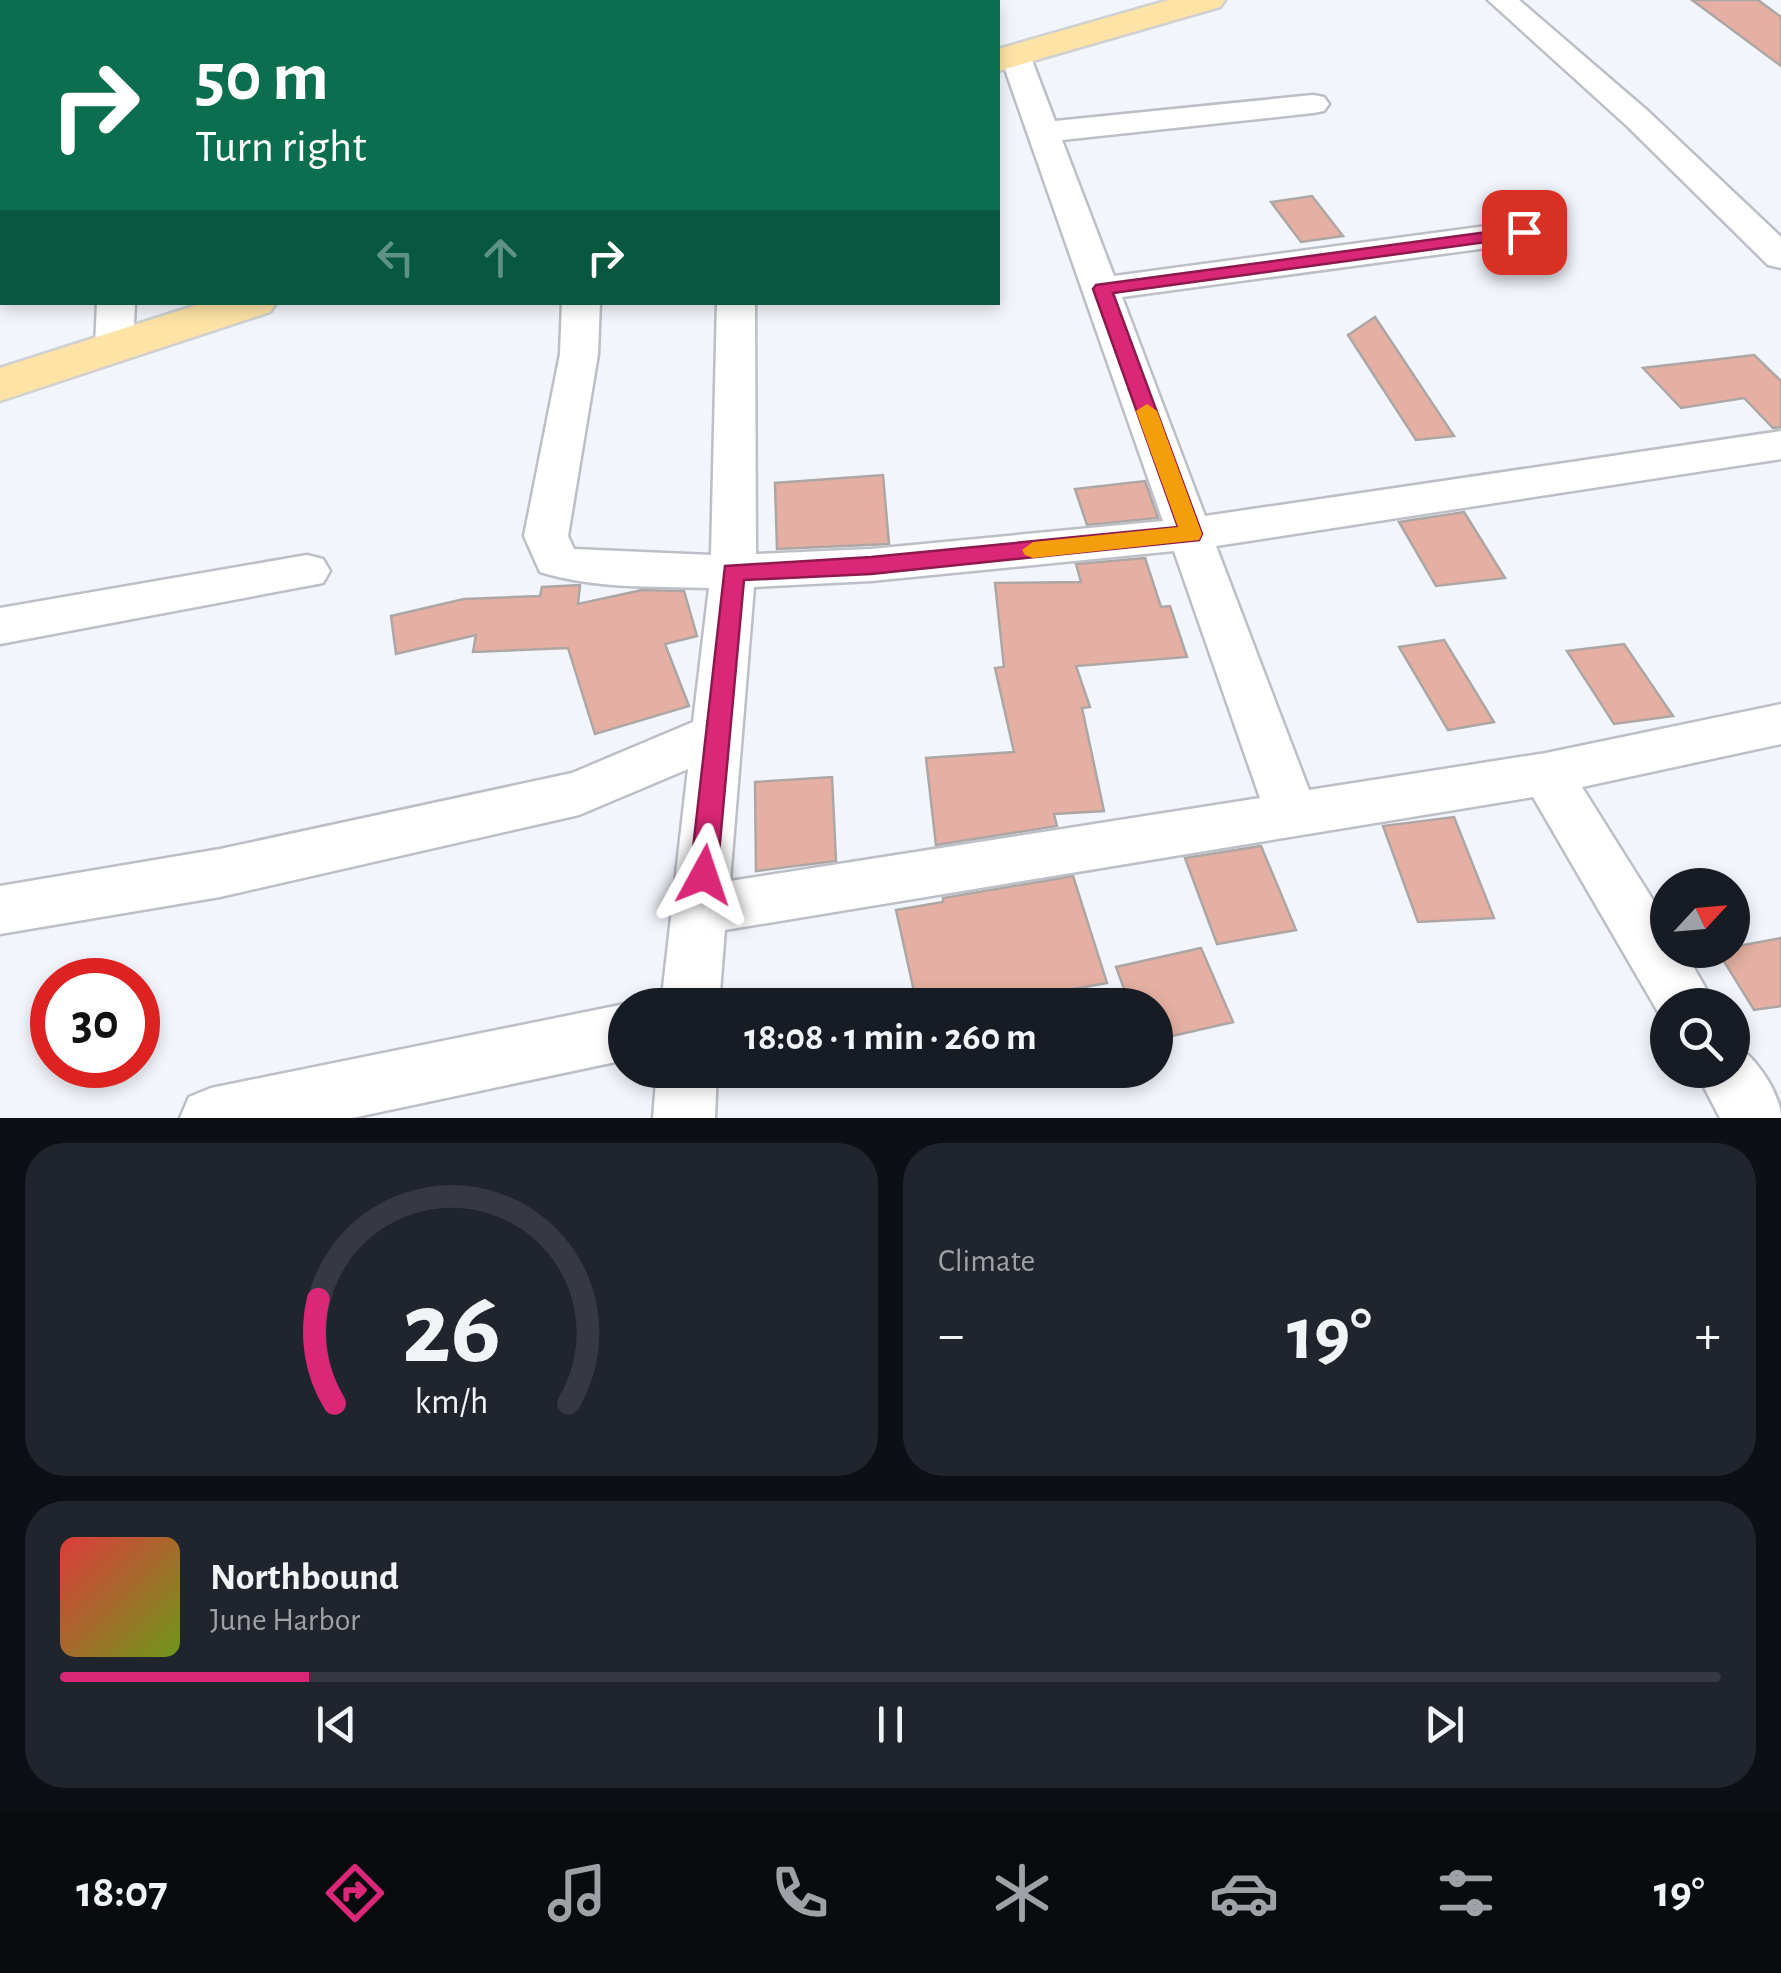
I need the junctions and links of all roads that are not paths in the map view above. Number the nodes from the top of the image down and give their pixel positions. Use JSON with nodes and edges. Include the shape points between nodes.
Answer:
{"nodes":[{"id":1,"x":1208,"y":0,"type":"edge"},
{"id":2,"x":1502,"y":0,"type":"edge"},
{"id":3,"x":1006,"y":57,"type":"edge"},
{"id":4,"x":1312,"y":104,"type":"dead end"},
{"id":5,"x":1045,"y":132,"type":"junction"},
{"id":6,"x":1524,"y":232,"type":"dead end"},
{"id":7,"x":1781,"y":257,"type":"edge"},
{"id":8,"x":1102,"y":289,"type":"junction"},
{"id":9,"x":236,"y":305,"type":"edge"},
{"id":10,"x":581,"y":305,"type":"edge"},
{"id":11,"x":736,"y":305,"type":"edge"},
{"id":12,"x":115,"y":325,"type":"edge"},
{"id":13,"x":0,"y":385,"type":"edge"},
{"id":14,"x":1781,"y":446,"type":"edge"},
{"id":15,"x":1191,"y":534,"type":"junction"},
{"id":16,"x":307,"y":571,"type":"dead end"},
{"id":17,"x":733,"y":572,"type":"junction"},
{"id":18,"x":0,"y":626,"type":"edge"},
{"id":19,"x":1781,"y":724,"type":"edge"},
{"id":20,"x":717,"y":734,"type":"junction"},
{"id":21,"x":1546,"y":774,"type":"junction"},
{"id":22,"x":1292,"y":815,"type":"junction"},
{"id":23,"x":0,"y":910,"type":"edge"},
{"id":24,"x":700,"y":910,"type":"junction"},
{"id":25,"x":692,"y":988,"type":"edge"},
{"id":26,"x":1676,"y":988,"type":"edge"},
{"id":27,"x":608,"y":1036,"type":"edge"},
{"id":28,"x":686,"y":1088,"type":"edge"},
{"id":29,"x":1736,"y":1088,"type":"edge"},
{"id":30,"x":211,"y":1118,"type":"edge"},
{"id":31,"x":684,"y":1118,"type":"edge"},
{"id":32,"x":1754,"y":1118,"type":"edge"}],
"edges":[{"from":1,"to":3,"type":"main road"},
{"from":2,"to":7,"type":"street"},
{"from":3,"to":5,"type":"street"},
{"from":4,"to":5,"type":"street"},
{"from":5,"to":8,"type":"street"},
{"from":6,"to":8,"type":"street"},
{"from":8,"to":15,"type":"street"},
{"from":9,"to":12,"type":"main road"},
{"from":10,"to":17,"type":"street","via":[[548,549],[556,561],[584,568]]},
{"from":11,"to":17,"type":"street"},
{"from":12,"to":13,"type":"main road"},
{"from":14,"to":15,"type":"street"},
{"from":15,"to":17,"type":"street","via":[[871,566]]},
{"from":15,"to":22,"type":"street"},
{"from":16,"to":18,"type":"street"},
{"from":17,"to":20,"type":"street"},
{"from":19,"to":21,"type":"street"},
{"from":20,"to":23,"type":"street","via":[[579,793],[220,873]]},
{"from":20,"to":24,"type":"street"},
{"from":21,"to":22,"type":"street"},
{"from":21,"to":26,"type":"street"},
{"from":22,"to":24,"type":"street"},
{"from":24,"to":25,"type":"street"},
{"from":27,"to":30,"type":"street"},
{"from":28,"to":31,"type":"street"},
{"from":29,"to":32,"type":"street"}]}
